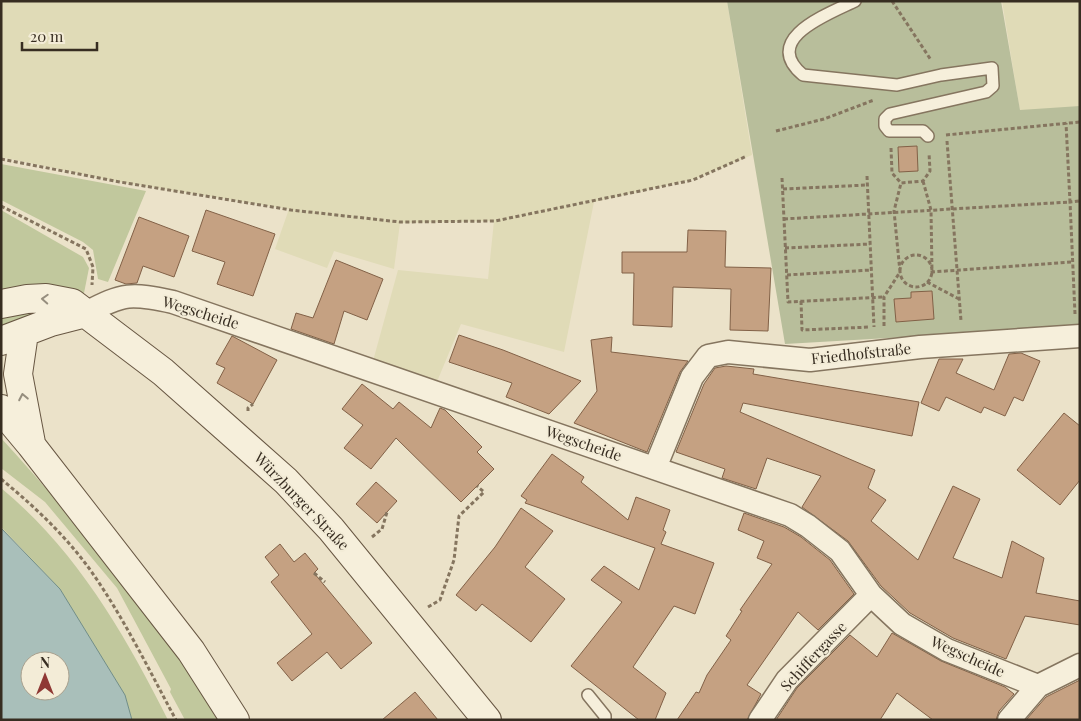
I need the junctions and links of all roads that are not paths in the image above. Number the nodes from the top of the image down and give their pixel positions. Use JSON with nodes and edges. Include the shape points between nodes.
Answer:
{"nodes":[{"id":1,"x":855,"y":1,"type":"edge"},
{"id":2,"x":928,"y":136,"type":"road end"},
{"id":3,"x":1,"y":304,"type":"edge"},
{"id":4,"x":86,"y":313,"type":"junction"},
{"id":5,"x":1074,"y":328,"type":"edge"},
{"id":6,"x":13,"y":337,"type":"edge"},
{"id":7,"x":1,"y":409,"type":"edge"},
{"id":8,"x":31,"y":445,"type":"junction"},
{"id":9,"x":655,"y":468,"type":"junction"},
{"id":10,"x":871,"y":595,"type":"junction"},
{"id":11,"x":1080,"y":665,"type":"edge"},
{"id":12,"x":1038,"y":686,"type":"junction"},
{"id":13,"x":588,"y":695,"type":"dead end"},
{"id":14,"x":235,"y":720,"type":"edge"},
{"id":15,"x":486,"y":720,"type":"edge"},
{"id":16,"x":605,"y":720,"type":"edge"},
{"id":17,"x":760,"y":720,"type":"edge"},
{"id":18,"x":1009,"y":720,"type":"edge"}],
"edges":[{"from":1,"to":2,"type":"lane","via":[[800,31],[790,43],[788,56],[803,75],[897,84],[992,68],[993,86],[986,92],[890,114],[884,119],[884,126],[889,131],[923,130]]},
{"from":4,"to":3,"type":"street","name":"Würzburger Straße","one_way":true,"via":[[72,303],[46,298]]},
{"from":4,"to":6,"type":"street"},
{"from":4,"to":9,"type":"street","name":"Wegscheide","via":[[120,296],[137,294],[173,302]]},
{"from":4,"to":15,"type":"street","name":"Würzburger Straße","via":[[163,372],[286,481],[331,529]]},
{"from":5,"to":9,"type":"street","name":"Friedhofstraße","via":[[810,360],[728,352],[708,356],[692,377]]},
{"from":8,"to":6,"type":"street","one_way":true},
{"from":7,"to":8,"type":"street"},
{"from":8,"to":14,"type":"street","via":[[191,651]]},
{"from":9,"to":10,"type":"street","name":"Wegscheide","via":[[790,515],[840,551]]},
{"from":10,"to":12,"type":"street","name":"Wegscheide","via":[[902,624],[947,650]]},
{"from":10,"to":17,"type":"street","name":"Schiffergasse","via":[[787,680]]},
{"from":11,"to":12,"type":"street"},
{"from":12,"to":18,"type":"street"},
{"from":13,"to":16,"type":"lane","via":[[606,716]]}]}
